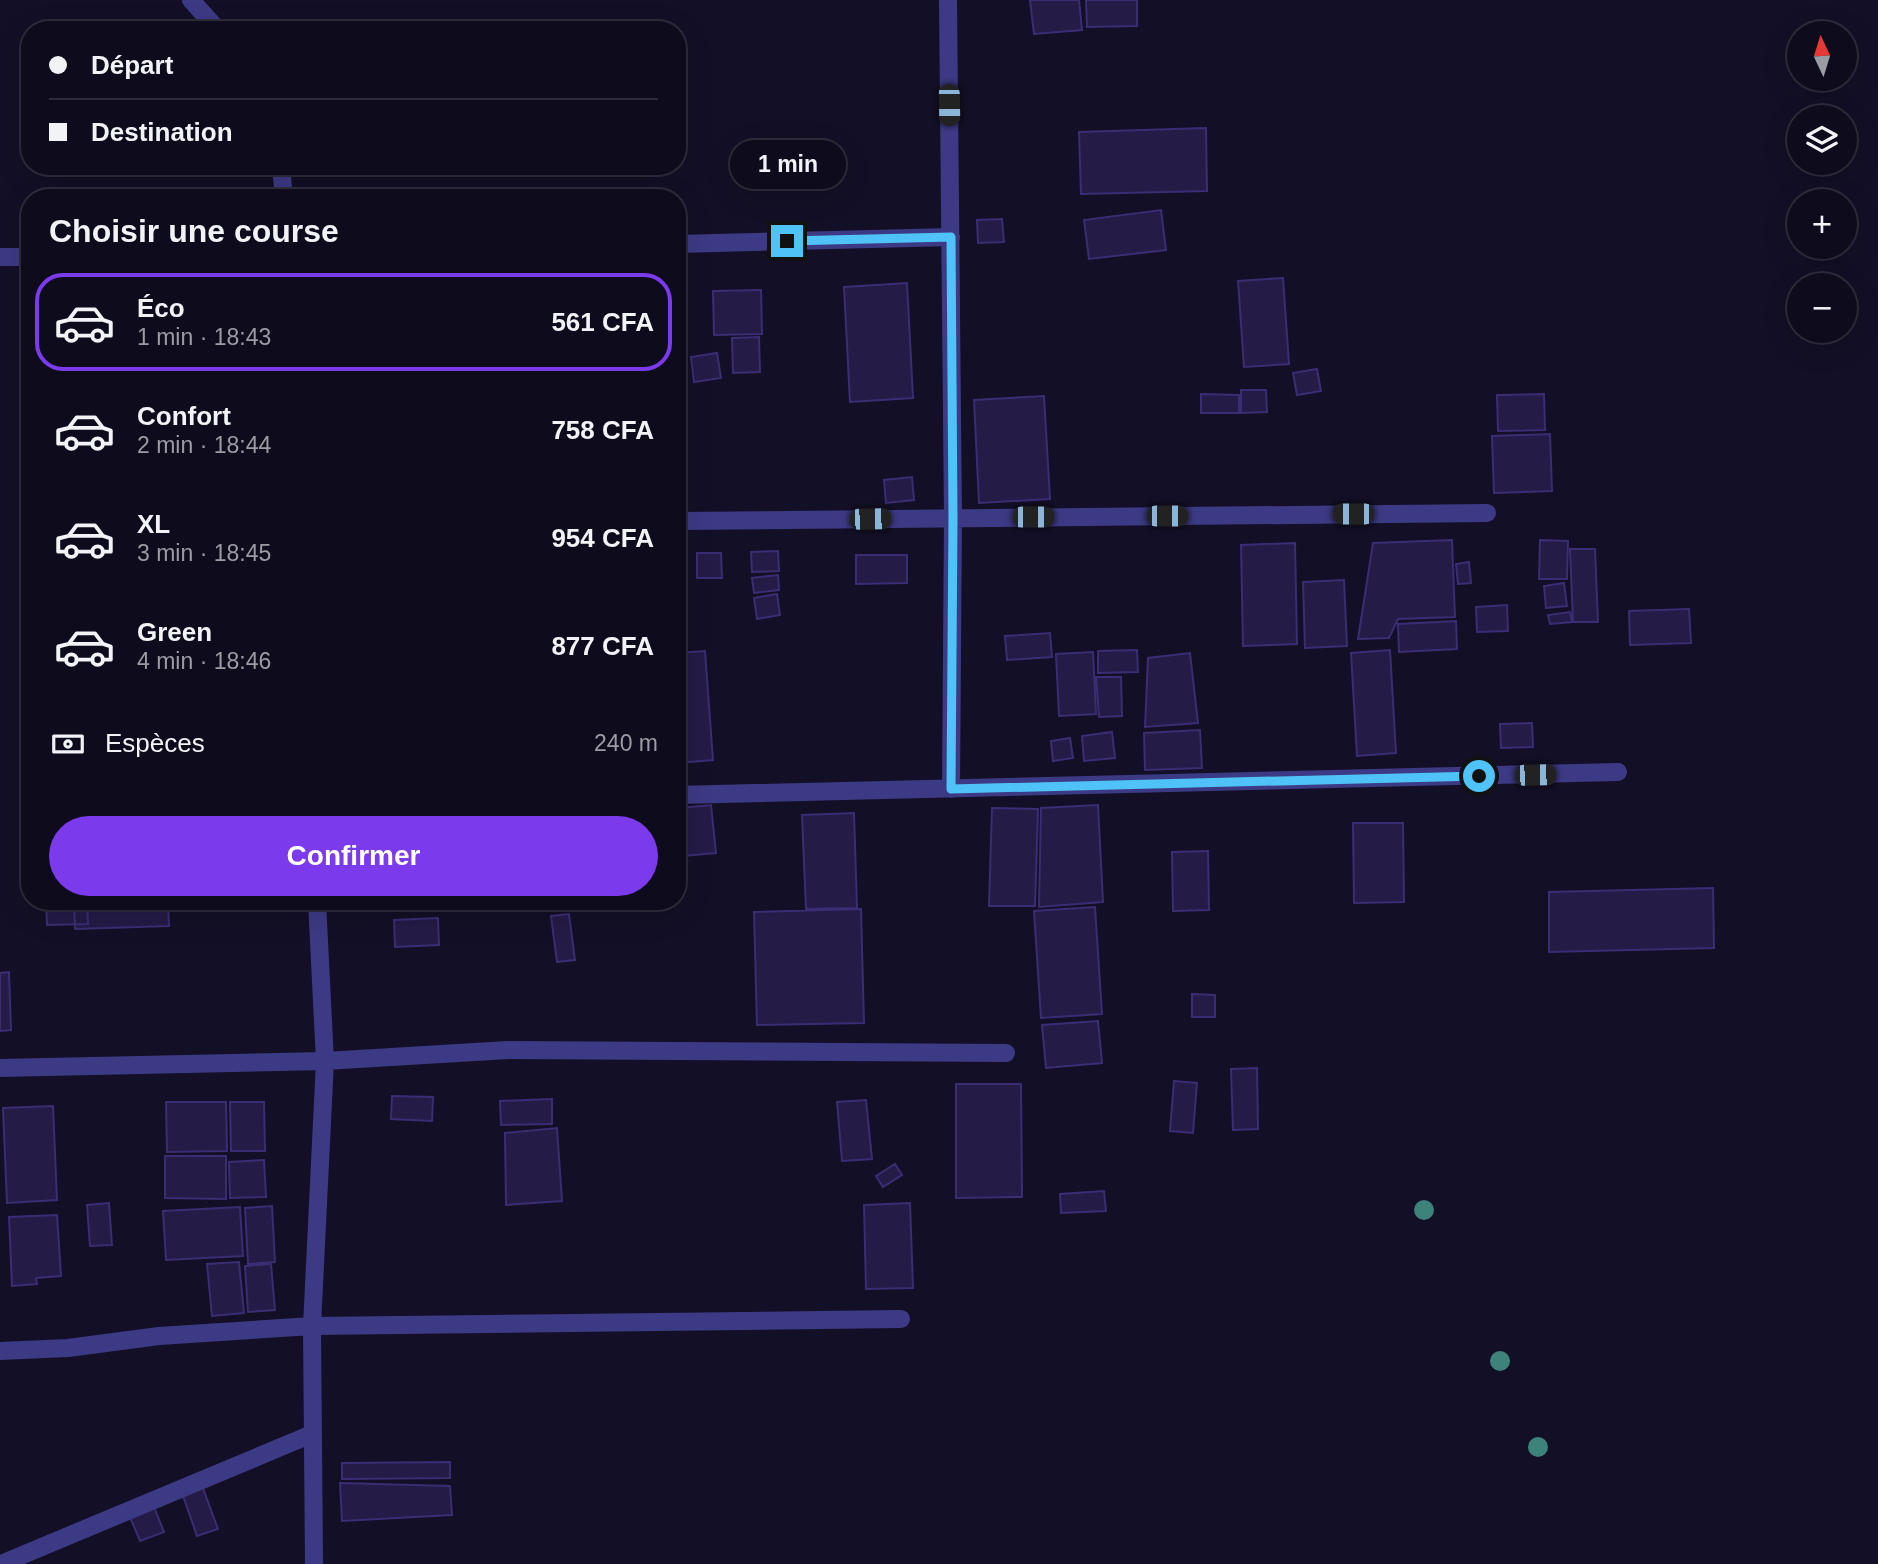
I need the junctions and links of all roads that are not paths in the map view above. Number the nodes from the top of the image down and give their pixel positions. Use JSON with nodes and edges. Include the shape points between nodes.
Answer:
{"nodes":[{"id":1,"x":191,"y":0,"type":"edge"},
{"id":2,"x":948,"y":0,"type":"edge"},
{"id":3,"x":210,"y":21,"type":"edge"},
{"id":4,"x":951,"y":237,"type":"junction"},
{"id":5,"x":686,"y":244,"type":"edge"},
{"id":6,"x":0,"y":257,"type":"edge"},
{"id":7,"x":21,"y":257,"type":"edge"},
{"id":8,"x":1487,"y":513,"type":"dead end"},
{"id":9,"x":953,"y":518,"type":"junction"},
{"id":10,"x":686,"y":522,"type":"edge"},
{"id":11,"x":1618,"y":772,"type":"dead end"},
{"id":12,"x":951,"y":789,"type":"junction"},
{"id":13,"x":686,"y":795,"type":"edge"},
{"id":14,"x":317,"y":910,"type":"edge"},
{"id":15,"x":1006,"y":1053,"type":"dead end"},
{"id":16,"x":325,"y":1061,"type":"junction"},
{"id":17,"x":0,"y":1068,"type":"edge"},
{"id":18,"x":901,"y":1319,"type":"dead end"},
{"id":19,"x":312,"y":1326,"type":"junction"},
{"id":20,"x":0,"y":1351,"type":"edge"},
{"id":21,"x":312,"y":1434,"type":"junction"},
{"id":22,"x":1,"y":1564,"type":"edge"},
{"id":23,"x":314,"y":1564,"type":"edge"}],
"edges":[{"from":1,"to":3,"type":"street"},
{"from":2,"to":4,"type":"street"},
{"from":4,"to":5,"type":"street"},
{"from":4,"to":9,"type":"street"},
{"from":6,"to":7,"type":"street"},
{"from":8,"to":9,"type":"street"},
{"from":9,"to":10,"type":"street"},
{"from":9,"to":12,"type":"street"},
{"from":11,"to":12,"type":"street"},
{"from":12,"to":13,"type":"street"},
{"from":14,"to":16,"type":"street"},
{"from":15,"to":16,"type":"street","via":[[508,1050]]},
{"from":16,"to":17,"type":"street"},
{"from":16,"to":19,"type":"street"},
{"from":18,"to":19,"type":"street"},
{"from":19,"to":20,"type":"street"},
{"from":19,"to":21,"type":"street"},
{"from":21,"to":22,"type":"street"},
{"from":21,"to":23,"type":"street"}]}
